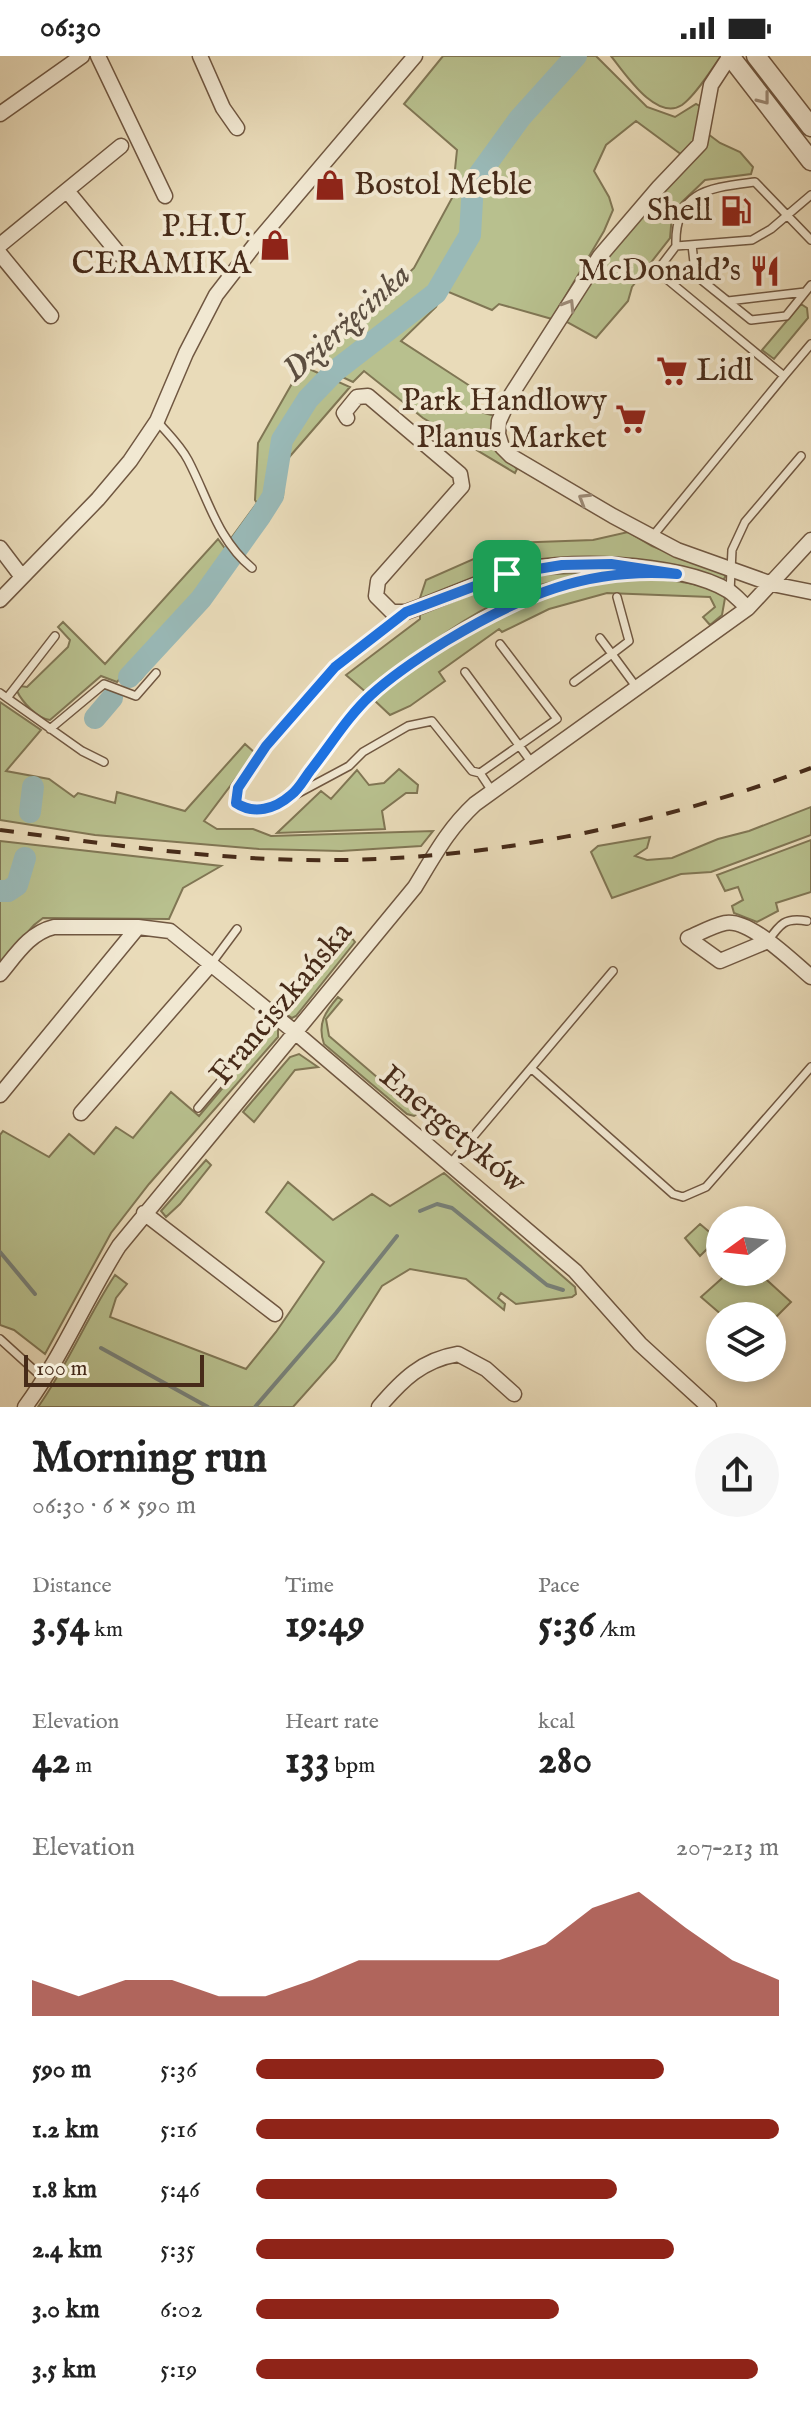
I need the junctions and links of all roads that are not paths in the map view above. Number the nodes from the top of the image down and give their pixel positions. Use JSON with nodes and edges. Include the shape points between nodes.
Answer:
{"nodes":[{"id":1,"x":82,"y":56,"type":"edge"},
{"id":2,"x":98,"y":56,"type":"edge"},
{"id":3,"x":200,"y":56,"type":"edge"},
{"id":4,"x":730,"y":56,"type":"edge"},
{"id":5,"x":756,"y":56,"type":"edge"},
{"id":6,"x":414,"y":57,"type":"edge"},
{"id":7,"x":0,"y":114,"type":"edge"},
{"id":8,"x":811,"y":127,"type":"edge"},
{"id":9,"x":237,"y":128,"type":"dead end"},
{"id":10,"x":121,"y":146,"type":"dead end"},
{"id":11,"x":811,"y":161,"type":"edge"},
{"id":12,"x":68,"y":192,"type":"junction"},
{"id":13,"x":811,"y":195,"type":"edge"},
{"id":14,"x":165,"y":196,"type":"dead end"},
{"id":15,"x":788,"y":215,"type":"junction"},
{"id":16,"x":811,"y":240,"type":"edge"},
{"id":17,"x":0,"y":245,"type":"edge"},
{"id":18,"x":692,"y":245,"type":"junction"},
{"id":19,"x":676,"y":246,"type":"junction"},
{"id":20,"x":0,"y":254,"type":"edge"},
{"id":21,"x":119,"y":254,"type":"dead end"},
{"id":22,"x":808,"y":288,"type":"edge"},
{"id":23,"x":728,"y":301,"type":"junction"},
{"id":24,"x":51,"y":316,"type":"dead end"},
{"id":25,"x":811,"y":344,"type":"edge"},
{"id":26,"x":784,"y":376,"type":"junction"},
{"id":27,"x":347,"y":418,"type":"dead end"},
{"id":28,"x":157,"y":421,"type":"junction"},
{"id":29,"x":801,"y":456,"type":"dead end"},
{"id":30,"x":652,"y":537,"type":"junction"},
{"id":31,"x":811,"y":540,"type":"edge"},
{"id":32,"x":0,"y":548,"type":"edge"},
{"id":33,"x":252,"y":568,"type":"dead end"},
{"id":34,"x":731,"y":568,"type":"junction"},
{"id":35,"x":677,"y":574,"type":"junction"},
{"id":36,"x":22,"y":577,"type":"junction"},
{"id":37,"x":772,"y":584,"type":"junction"},
{"id":38,"x":730,"y":592,"type":"junction"},
{"id":39,"x":811,"y":592,"type":"edge"},
{"id":40,"x":617,"y":597,"type":"dead end"},
{"id":41,"x":0,"y":600,"type":"edge"},
{"id":42,"x":748,"y":608,"type":"junction"},
{"id":43,"x":406,"y":612,"type":"junction"},
{"id":44,"x":55,"y":636,"type":"dead end"},
{"id":45,"x":600,"y":638,"type":"dead end"},
{"id":46,"x":500,"y":644,"type":"dead end"},
{"id":47,"x":612,"y":654,"type":"junction"},
{"id":48,"x":465,"y":672,"type":"dead end"},
{"id":49,"x":156,"y":673,"type":"dead end"},
{"id":50,"x":574,"y":682,"type":"dead end"},
{"id":51,"x":637,"y":688,"type":"junction"},
{"id":52,"x":4,"y":695,"type":"edge"},
{"id":53,"x":557,"y":719,"type":"junction"},
{"id":54,"x":50,"y":729,"type":"junction"},
{"id":55,"x":568,"y":736,"type":"junction"},
{"id":56,"x":519,"y":746,"type":"junction"},
{"id":57,"x":104,"y":762,"type":"dead end"},
{"id":58,"x":532,"y":763,"type":"junction"},
{"id":59,"x":480,"y":773,"type":"junction"},
{"id":60,"x":492,"y":791,"type":"junction"},
{"id":61,"x":292,"y":795,"type":"junction"},
{"id":62,"x":807,"y":921,"type":"dead end"},
{"id":63,"x":138,"y":927,"type":"junction"},
{"id":64,"x":237,"y":929,"type":"dead end"},
{"id":65,"x":768,"y":941,"type":"junction"},
{"id":66,"x":211,"y":964,"type":"junction"},
{"id":67,"x":613,"y":971,"type":"dead end"},
{"id":68,"x":0,"y":974,"type":"edge"},
{"id":69,"x":811,"y":977,"type":"edge"},
{"id":70,"x":300,"y":987,"type":"dead end"},
{"id":71,"x":275,"y":1016,"type":"junction"},
{"id":72,"x":296,"y":1033,"type":"junction"},
{"id":73,"x":811,"y":1067,"type":"edge"},
{"id":74,"x":532,"y":1069,"type":"junction"},
{"id":75,"x":0,"y":1095,"type":"edge"},
{"id":76,"x":198,"y":1108,"type":"dead end"},
{"id":77,"x":81,"y":1113,"type":"dead end"},
{"id":78,"x":450,"y":1164,"type":"junction"},
{"id":79,"x":144,"y":1213,"type":"junction"},
{"id":80,"x":275,"y":1314,"type":"dead end"},
{"id":81,"x":0,"y":1339,"type":"edge"},
{"id":82,"x":44,"y":1379,"type":"junction"},
{"id":83,"x":514,"y":1394,"type":"dead end"},
{"id":84,"x":384,"y":1405,"type":"edge"},
{"id":85,"x":25,"y":1407,"type":"edge"},
{"id":86,"x":709,"y":1407,"type":"edge"}],
"edges":[{"from":1,"to":7,"type":"street"},
{"from":2,"to":14,"type":"street"},
{"from":3,"to":9,"type":"street"},
{"from":4,"to":11,"type":"street","one_way":true},
{"from":30,"to":4,"type":"street","one_way":true,"via":[[511,456],[502,447],[499,421],[600,256],[700,144],[711,85]]},
{"from":5,"to":8,"type":"street"},
{"from":6,"to":28,"type":"street","via":[[216,295]]},
{"from":10,"to":12,"type":"street"},
{"from":12,"to":17,"type":"street"},
{"from":12,"to":21,"type":"street"},
{"from":13,"to":15,"type":"lane"},
{"from":15,"to":16,"type":"lane"},
{"from":15,"to":18,"type":"lane","via":[[752,240]]},
{"from":15,"to":19,"type":"lane","via":[[755,182],[711,188],[680,214]]},
{"from":18,"to":19,"type":"lane"},
{"from":18,"to":23,"type":"lane","via":[[699,278]]},
{"from":19,"to":26,"type":"lane","via":[[657,271]]},
{"from":20,"to":24,"type":"street"},
{"from":22,"to":23,"type":"lane"},
{"from":22,"to":23,"type":"lane","via":[[786,316],[751,320]]},
{"from":25,"to":26,"type":"lane"},
{"from":26,"to":30,"type":"lane"},
{"from":27,"to":43,"type":"street","via":[[344,413],[357,397],[368,396],[460,474],[462,486],[378,581],[376,596],[392,612]]},
{"from":28,"to":33,"type":"lane","via":[[180,447],[230,545]]},
{"from":28,"to":36,"type":"street","via":[[116,479]]},
{"from":29,"to":34,"type":"lane","via":[[745,522],[732,550]]},
{"from":30,"to":34,"type":"street"},
{"from":31,"to":37,"type":"street","name":"Franciszkańska"},
{"from":32,"to":36,"type":"street"},
{"from":34,"to":37,"type":"street"},
{"from":34,"to":38,"type":"lane"},
{"from":35,"to":38,"type":"street"},
{"from":35,"to":43,"type":"street","via":[[611,564],[562,565],[507,574]]},
{"from":35,"to":61,"type":"lane","via":[[571,582],[492,614],[370,696]]},
{"from":36,"to":41,"type":"street"},
{"from":37,"to":39,"type":"street"},
{"from":37,"to":42,"type":"street","name":"Franciszkańska"},
{"from":38,"to":42,"type":"street"},
{"from":40,"to":47,"type":"lane","via":[[629,641]]},
{"from":42,"to":51,"type":"street","name":"Franciszkańska"},
{"from":43,"to":61,"type":"lane","via":[[335,667],[266,746],[235,796],[247,811],[262,810]]},
{"from":44,"to":52,"type":"lane"},
{"from":45,"to":47,"type":"lane"},
{"from":46,"to":53,"type":"lane"},
{"from":47,"to":50,"type":"lane"},
{"from":47,"to":51,"type":"lane"},
{"from":48,"to":56,"type":"lane"},
{"from":49,"to":54,"type":"lane","via":[[136,696],[104,684]]},
{"from":51,"to":55,"type":"street","name":"Franciszkańska"},
{"from":52,"to":54,"type":"lane"},
{"from":53,"to":55,"type":"lane"},
{"from":53,"to":56,"type":"lane"},
{"from":54,"to":57,"type":"lane"},
{"from":55,"to":58,"type":"street","name":"Franciszkańska"},
{"from":56,"to":58,"type":"lane"},
{"from":56,"to":59,"type":"lane"},
{"from":58,"to":60,"type":"street","name":"Franciszkańska"},
{"from":59,"to":60,"type":"lane"},
{"from":59,"to":61,"type":"lane","via":[[472,771],[432,721],[408,726],[349,766]]},
{"from":60,"to":72,"type":"street","name":"Franciszkańska","via":[[444,836],[415,887]]},
{"from":62,"to":65,"type":"lane","via":[[792,918]]},
{"from":63,"to":66,"type":"street","name":"Energetyków","via":[[170,931]]},
{"from":63,"to":68,"type":"street","name":"Energetyków","via":[[43,930]]},
{"from":63,"to":75,"type":"street"},
{"from":64,"to":66,"type":"lane"},
{"from":65,"to":65,"type":"street","via":[[720,961],[688,938],[739,923]]},
{"from":65,"to":69,"type":"street"},
{"from":66,"to":71,"type":"street","name":"Energetyków"},
{"from":66,"to":77,"type":"street"},
{"from":67,"to":74,"type":"lane"},
{"from":70,"to":71,"type":"lane"},
{"from":71,"to":72,"type":"street","name":"Energetyków"},
{"from":71,"to":76,"type":"lane"},
{"from":72,"to":78,"type":"street","name":"Energetyków"},
{"from":72,"to":79,"type":"street","name":"Franciszkańska"},
{"from":73,"to":74,"type":"lane","via":[[706,1187],[683,1197],[673,1194]]},
{"from":74,"to":78,"type":"lane"},
{"from":78,"to":86,"type":"street","name":"Energetyków","via":[[575,1271],[640,1344]]},
{"from":79,"to":80,"type":"street"},
{"from":79,"to":82,"type":"street","name":"Franciszkańska","via":[[96,1282]]},
{"from":81,"to":82,"type":"lane"},
{"from":82,"to":85,"type":"street","name":"Franciszkańska"},
{"from":83,"to":84,"type":"street","via":[[486,1369],[458,1354],[418,1367]]}]}
